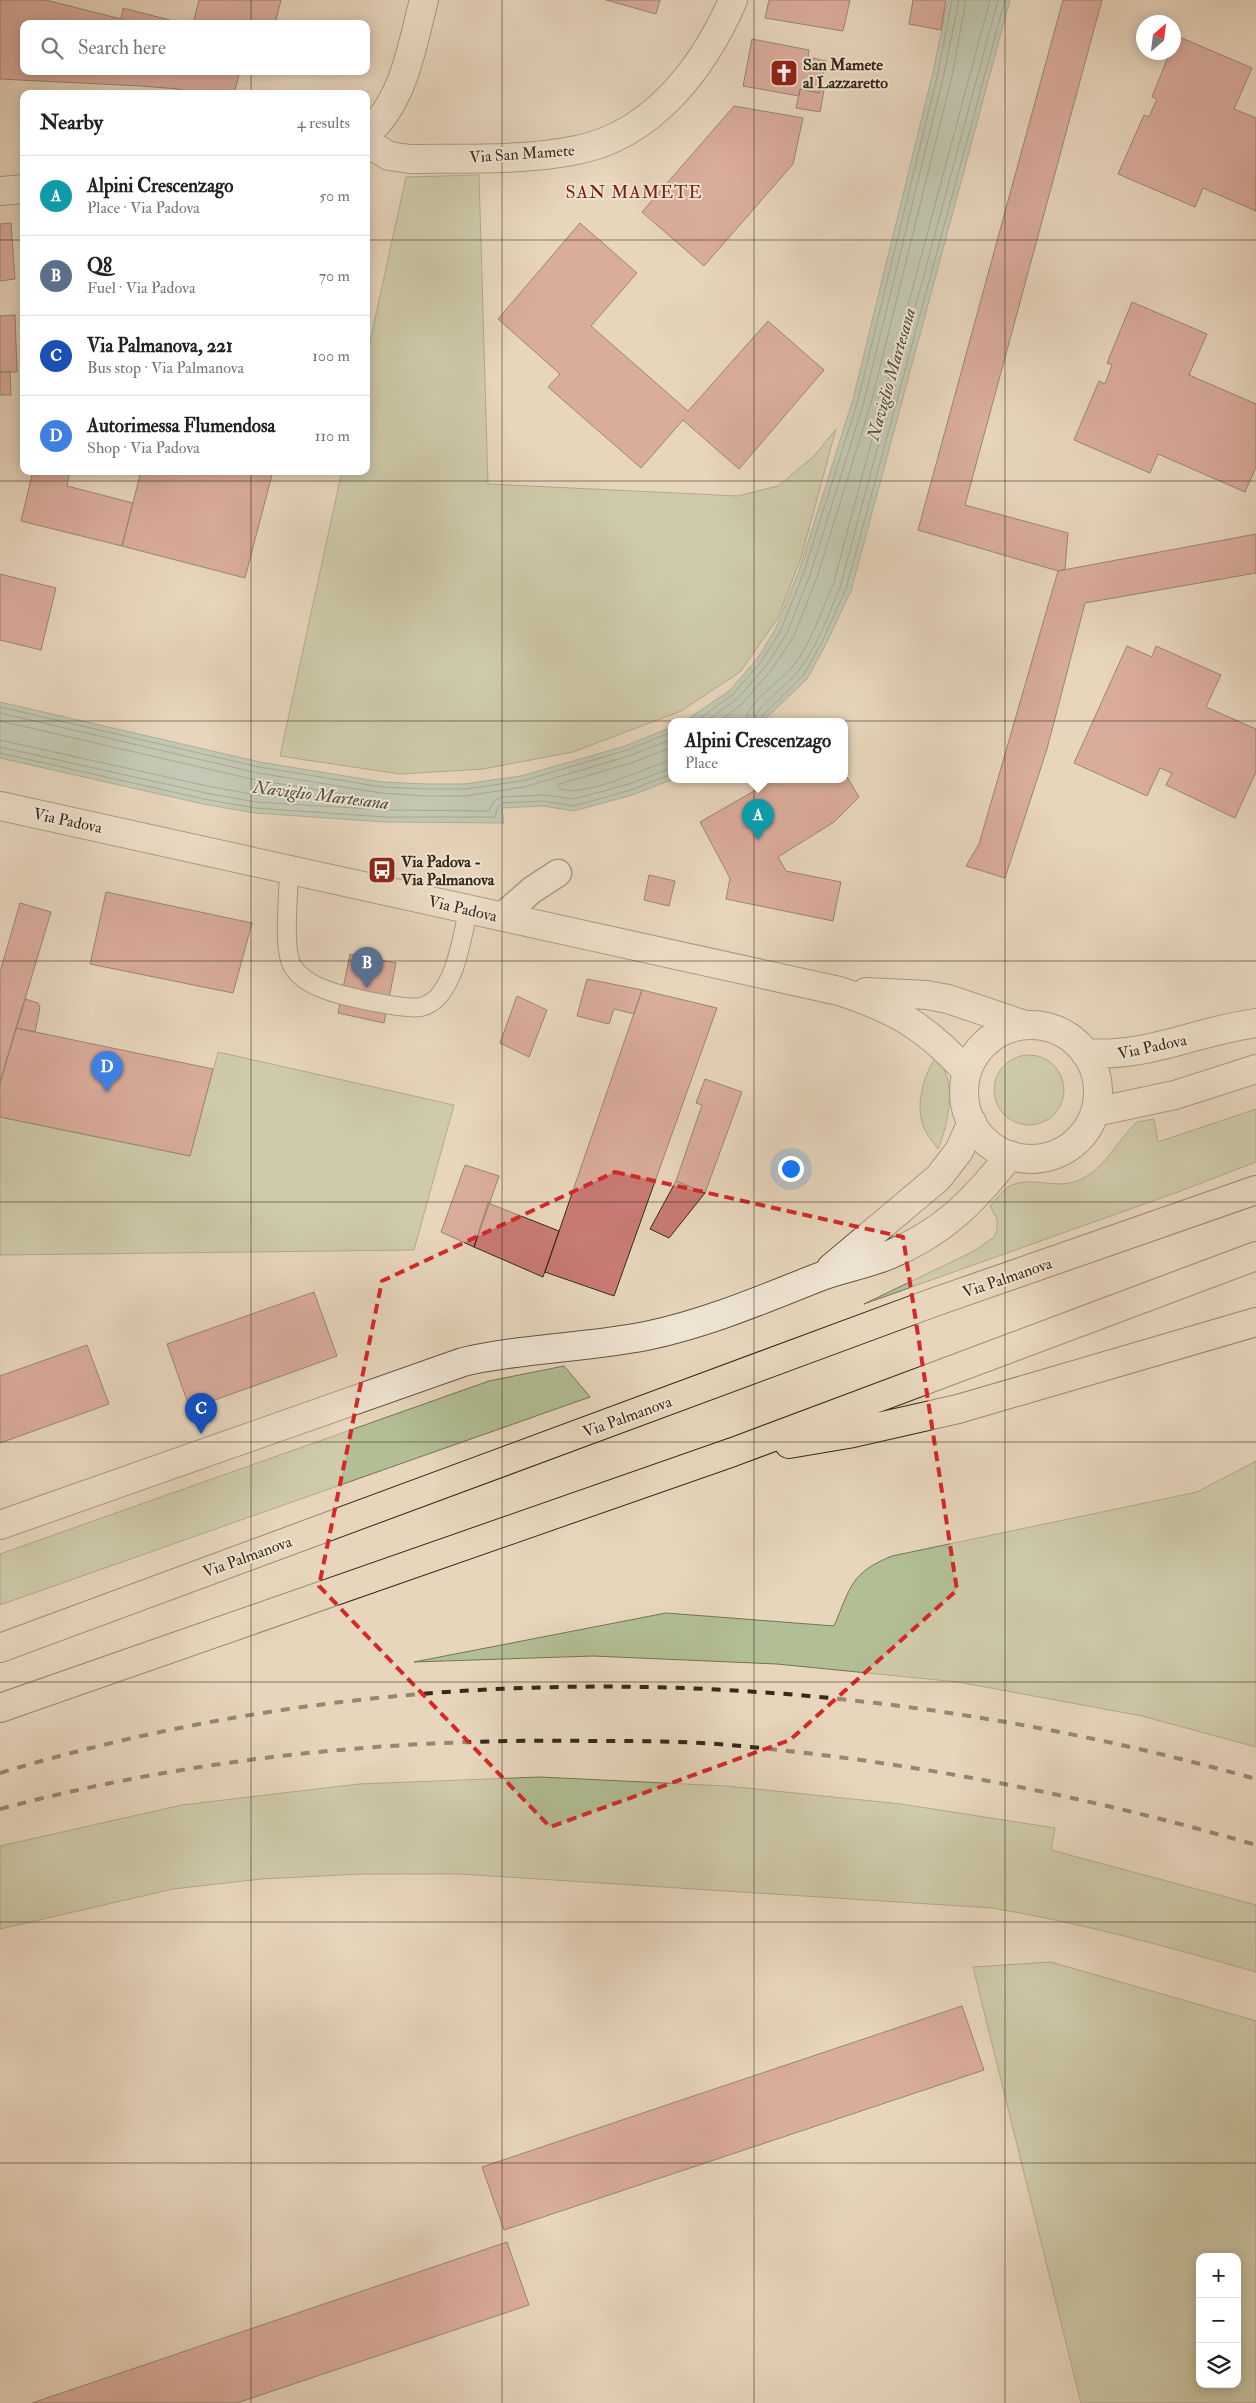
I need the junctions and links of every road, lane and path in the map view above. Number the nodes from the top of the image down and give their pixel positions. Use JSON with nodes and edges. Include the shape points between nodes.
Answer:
{"nodes":[{"id":1,"x":424,"y":0,"type":"edge"},
{"id":2,"x":733,"y":0,"type":"edge"},
{"id":3,"x":370,"y":130,"type":"edge"},
{"id":4,"x":370,"y":144,"type":"edge"},
{"id":5,"x":20,"y":189,"type":"edge"},
{"id":6,"x":0,"y":191,"type":"edge"},
{"id":7,"x":0,"y":806,"type":"edge"},
{"id":8,"x":289,"y":870,"type":"junction"},
{"id":9,"x":558,"y":873,"type":"dead end"},
{"id":10,"x":469,"y":909,"type":"junction"},
{"id":11,"x":501,"y":917,"type":"junction"},
{"id":12,"x":839,"y":991,"type":"junction"},
{"id":13,"x":1256,"y":1023,"type":"edge"},
{"id":14,"x":1026,"y":1025,"type":"junction"},
{"id":15,"x":1085,"y":1053,"type":"junction"},
{"id":16,"x":1256,"y":1069,"type":"edge"},
{"id":17,"x":967,"y":1072,"type":"junction"},
{"id":18,"x":1095,"y":1112,"type":"junction"},
{"id":19,"x":972,"y":1122,"type":"junction"},
{"id":20,"x":1010,"y":1155,"type":"junction"},
{"id":21,"x":1256,"y":1190,"type":"edge"},
{"id":22,"x":1256,"y":1256,"type":"edge"},
{"id":23,"x":822,"y":1275,"type":"junction"},
{"id":24,"x":1256,"y":1322,"type":"edge"},
{"id":25,"x":733,"y":1452,"type":"junction"},
{"id":26,"x":0,"y":1525,"type":"edge"},
{"id":27,"x":0,"y":1648,"type":"edge"},
{"id":28,"x":0,"y":1708,"type":"edge"}],
"edges":[{"from":1,"to":3,"type":"street","via":[[392,101]]},
{"from":2,"to":4,"type":"street","name":"Via San Mamete","via":[[714,42],[678,89],[649,116],[609,140],[578,150],[532,156],[410,160],[389,156]]},
{"from":5,"to":6,"type":"street"},
{"from":7,"to":8,"type":"street","name":"Via Padova"},
{"from":8,"to":10,"type":"street","name":"Via Padova"},
{"from":8,"to":10,"type":"lane","via":[[288,952],[294,968],[306,981],[326,990],[404,1007],[422,1007],[436,999],[445,986],[454,969]]},
{"from":9,"to":11,"type":"street"},
{"from":10,"to":11,"type":"street","name":"Via Padova"},
{"from":11,"to":12,"type":"street","name":"Via Padova"},
{"from":12,"to":14,"type":"street","name":"Via Padova","via":[[927,995]]},
{"from":12,"to":17,"type":"street","name":"Via Padova","via":[[876,1003],[912,1022]]},
{"from":13,"to":15,"type":"street","name":"Via Padova","via":[[1143,1051]]},
{"from":14,"to":15,"type":"street","name":"Via Padova","via":[[1044,1026],[1060,1032]]},
{"from":14,"to":17,"type":"street","name":"Via Padova","via":[[1003,1031],[989,1040],[977,1052]]},
{"from":15,"to":18,"type":"street","via":[[1098,1083]]},
{"from":16,"to":18,"type":"street","via":[[1175,1095]]},
{"from":17,"to":19,"type":"street","via":[[964,1099]]},
{"from":18,"to":20,"type":"street","via":[[1083,1134],[1064,1150],[1040,1158],[1024,1159]]},
{"from":19,"to":20,"type":"street","via":[[987,1142]]},
{"from":19,"to":23,"type":"street","via":[[959,1151],[938,1178]]},
{"from":20,"to":23,"type":"street","via":[[977,1197],[927,1235],[888,1255]]},
{"from":21,"to":27,"type":"highway","name":"Via Palmanova","via":[[929,1304]]},
{"from":22,"to":25,"type":"highway"},
{"from":23,"to":26,"type":"street","via":[[727,1314],[667,1331],[463,1362]]},
{"from":24,"to":25,"type":"highway","via":[[958,1409],[848,1434]]},
{"from":25,"to":28,"type":"highway"}]}
